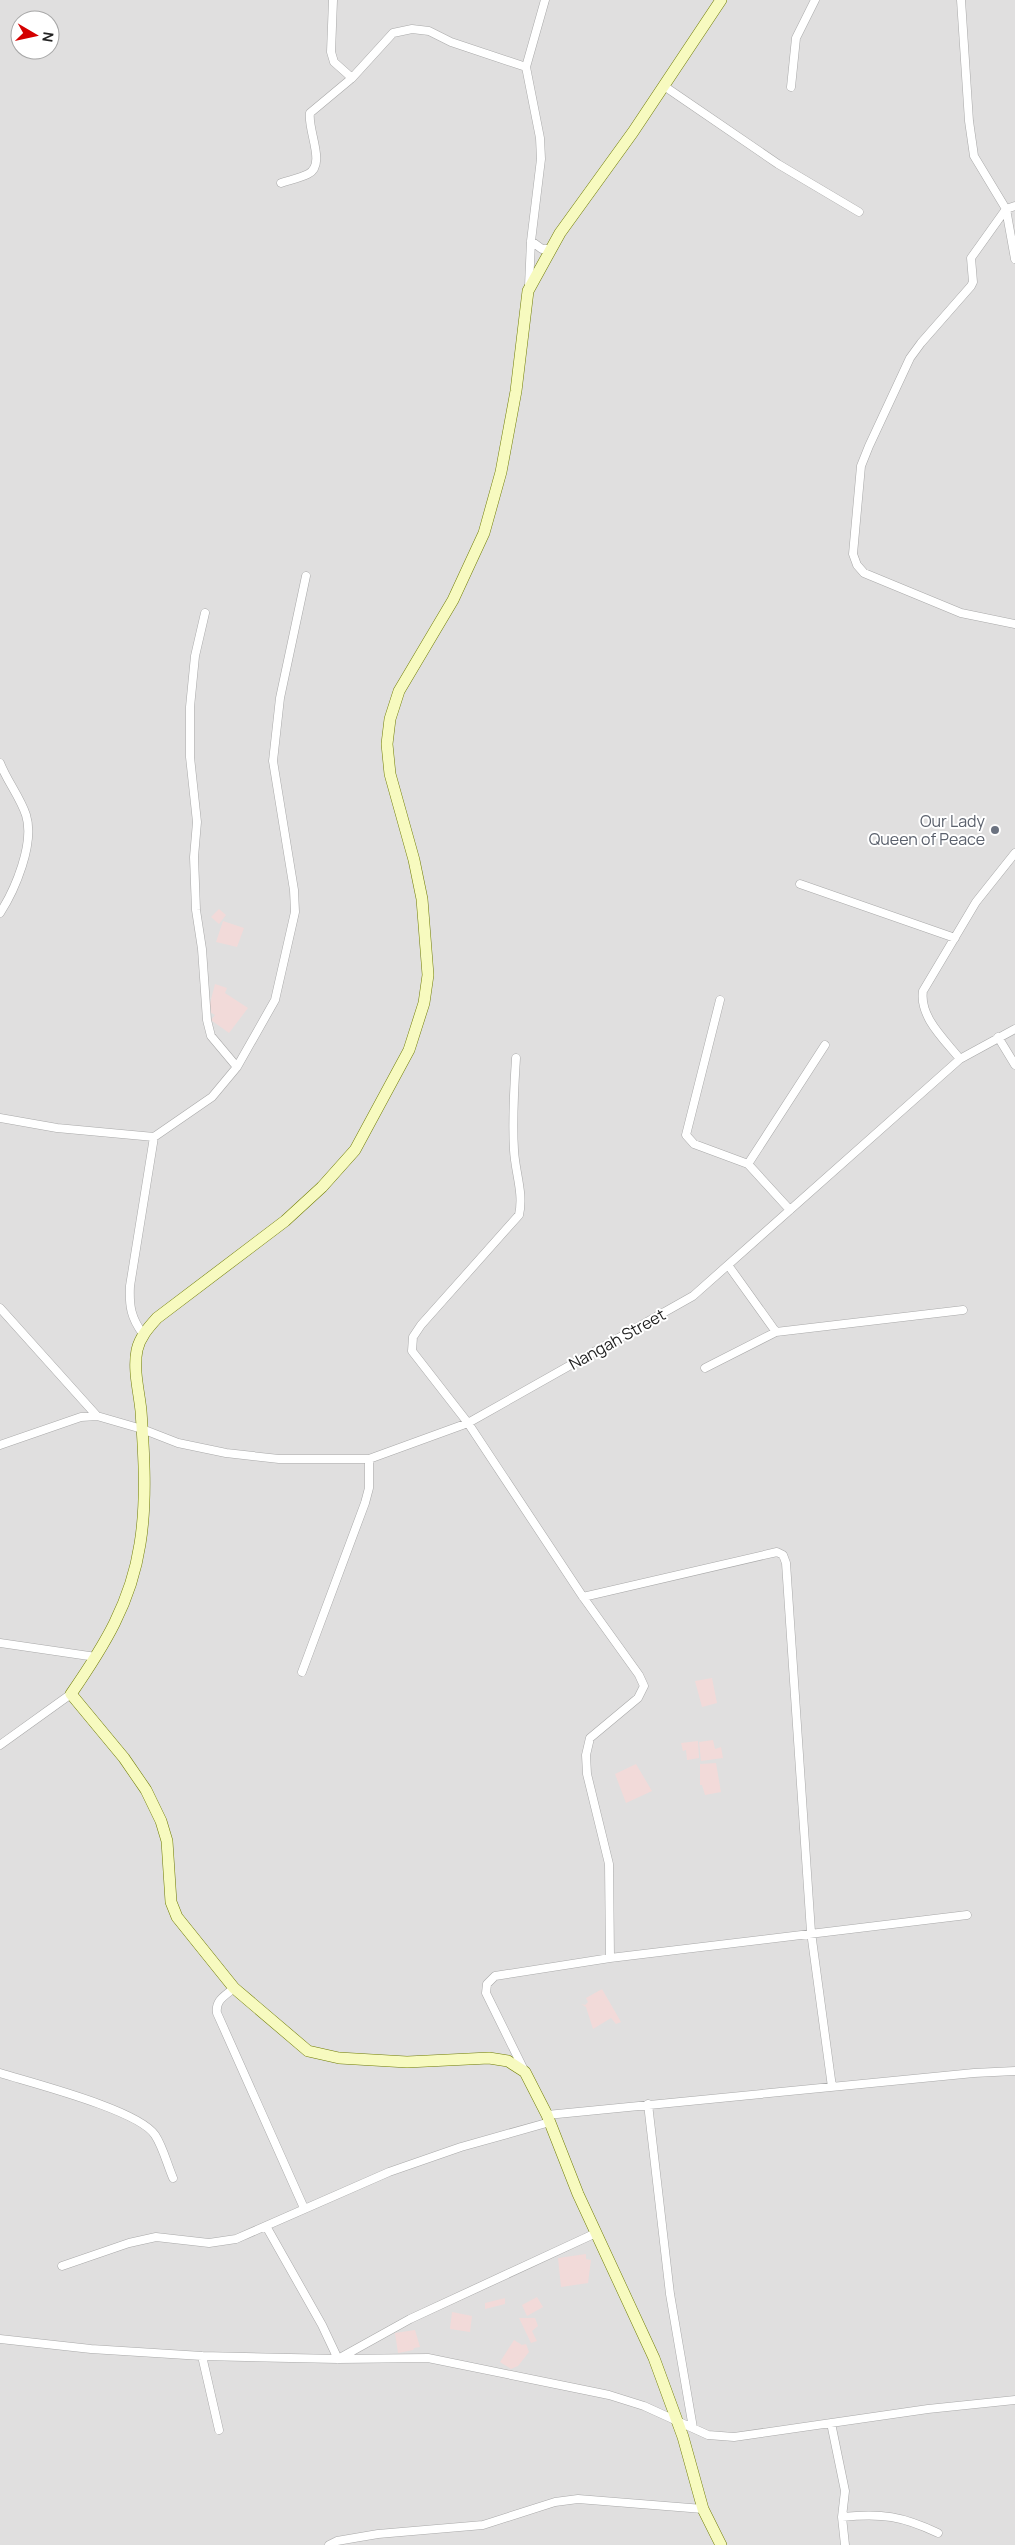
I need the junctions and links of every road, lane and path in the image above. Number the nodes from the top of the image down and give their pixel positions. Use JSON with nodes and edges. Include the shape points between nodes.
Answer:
{"nodes":[{"id":1,"x":333,"y":0,"type":"edge"},
{"id":2,"x":545,"y":0,"type":"edge"},
{"id":3,"x":721,"y":0,"type":"edge"},
{"id":4,"x":815,"y":0,"type":"edge"},
{"id":5,"x":960,"y":0,"type":"edge"},
{"id":6,"x":526,"y":67,"type":"junction"},
{"id":7,"x":352,"y":78,"type":"junction"},
{"id":8,"x":664,"y":86,"type":"junction"},
{"id":9,"x":791,"y":88,"type":"dead end"},
{"id":10,"x":281,"y":183,"type":"dead end"},
{"id":11,"x":1015,"y":206,"type":"edge"},
{"id":12,"x":1006,"y":209,"type":"junction"},
{"id":13,"x":859,"y":212,"type":"dead end"},
{"id":14,"x":531,"y":241,"type":"junction"},
{"id":15,"x":551,"y":249,"type":"junction"},
{"id":16,"x":1015,"y":259,"type":"edge"},
{"id":17,"x":528,"y":291,"type":"junction"},
{"id":18,"x":306,"y":576,"type":"dead end"},
{"id":19,"x":205,"y":613,"type":"dead end"},
{"id":20,"x":1015,"y":624,"type":"edge"},
{"id":21,"x":0,"y":763,"type":"edge"},
{"id":22,"x":1015,"y":853,"type":"edge"},
{"id":23,"x":800,"y":884,"type":"dead end"},
{"id":24,"x":0,"y":913,"type":"edge"},
{"id":25,"x":955,"y":938,"type":"junction"},
{"id":26,"x":720,"y":1000,"type":"dead end"},
{"id":27,"x":1015,"y":1029,"type":"edge"},
{"id":28,"x":998,"y":1037,"type":"junction"},
{"id":29,"x":825,"y":1045,"type":"dead end"},
{"id":30,"x":516,"y":1058,"type":"dead end"},
{"id":31,"x":960,"y":1059,"type":"junction"},
{"id":32,"x":1015,"y":1065,"type":"edge"},
{"id":33,"x":237,"y":1067,"type":"junction"},
{"id":34,"x":0,"y":1118,"type":"edge"},
{"id":35,"x":154,"y":1137,"type":"junction"},
{"id":36,"x":748,"y":1164,"type":"junction"},
{"id":37,"x":790,"y":1210,"type":"junction"},
{"id":38,"x":728,"y":1265,"type":"junction"},
{"id":39,"x":0,"y":1308,"type":"edge"},
{"id":40,"x":962,"y":1310,"type":"dead end"},
{"id":41,"x":776,"y":1332,"type":"junction"},
{"id":42,"x":143,"y":1334,"type":"junction"},
{"id":43,"x":706,"y":1368,"type":"dead end"},
{"id":44,"x":97,"y":1416,"type":"junction"},
{"id":45,"x":468,"y":1423,"type":"junction"},
{"id":46,"x":142,"y":1429,"type":"junction"},
{"id":47,"x":0,"y":1445,"type":"edge"},
{"id":48,"x":370,"y":1459,"type":"junction"},
{"id":49,"x":583,"y":1597,"type":"junction"},
{"id":50,"x":0,"y":1643,"type":"edge"},
{"id":51,"x":96,"y":1657,"type":"junction"},
{"id":52,"x":302,"y":1672,"type":"dead end"},
{"id":53,"x":70,"y":1694,"type":"junction"},
{"id":54,"x":0,"y":1746,"type":"edge"},
{"id":55,"x":967,"y":1915,"type":"dead end"},
{"id":56,"x":811,"y":1932,"type":"junction"},
{"id":57,"x":610,"y":1958,"type":"junction"},
{"id":58,"x":234,"y":1988,"type":"junction"},
{"id":59,"x":1015,"y":2071,"type":"edge"},
{"id":60,"x":525,"y":2072,"type":"junction"},
{"id":61,"x":0,"y":2073,"type":"edge"},
{"id":62,"x":832,"y":2087,"type":"junction"},
{"id":63,"x":648,"y":2104,"type":"junction"},
{"id":64,"x":548,"y":2119,"type":"junction"},
{"id":65,"x":173,"y":2178,"type":"dead end"},
{"id":66,"x":304,"y":2208,"type":"junction"},
{"id":67,"x":266,"y":2226,"type":"junction"},
{"id":68,"x":596,"y":2232,"type":"junction"},
{"id":69,"x":62,"y":2266,"type":"dead end"},
{"id":70,"x":0,"y":2339,"type":"edge"},
{"id":71,"x":202,"y":2356,"type":"junction"},
{"id":72,"x":338,"y":2359,"type":"junction"},
{"id":73,"x":1014,"y":2402,"type":"edge"},
{"id":74,"x":676,"y":2420,"type":"junction"},
{"id":75,"x":831,"y":2423,"type":"junction"},
{"id":76,"x":693,"y":2428,"type":"junction"},
{"id":77,"x":219,"y":2430,"type":"dead end"},
{"id":78,"x":703,"y":2509,"type":"junction"},
{"id":79,"x":842,"y":2517,"type":"junction"},
{"id":80,"x":938,"y":2533,"type":"dead end"},
{"id":81,"x":329,"y":2545,"type":"edge"},
{"id":82,"x":721,"y":2545,"type":"edge"},
{"id":83,"x":845,"y":2545,"type":"edge"}],
"edges":[{"from":1,"to":7,"type":"street","via":[[334,62]]},
{"from":2,"to":6,"type":"street"},
{"from":3,"to":8,"type":"street"},
{"from":4,"to":9,"type":"street","via":[[796,38]]},
{"from":5,"to":12,"type":"street","via":[[974,156]]},
{"from":6,"to":7,"type":"street","via":[[451,42],[429,31],[412,29],[393,33]]},
{"from":6,"to":14,"type":"street","via":[[541,147]]},
{"from":7,"to":10,"type":"street","via":[[310,113],[308,123],[316,151],[313,169]]},
{"from":8,"to":13,"type":"street","via":[[778,164]]},
{"from":8,"to":15,"type":"street"},
{"from":11,"to":12,"type":"street"},
{"from":12,"to":16,"type":"street"},
{"from":12,"to":20,"type":"street","via":[[971,258],[971,286],[910,358],[869,446],[861,466],[854,554],[864,573],[961,613]]},
{"from":14,"to":15,"type":"street","via":[[542,249]]},
{"from":14,"to":17,"type":"street"},
{"from":15,"to":17,"type":"street"},
{"from":17,"to":42,"type":"street","via":[[516,391],[501,472],[484,533],[453,600],[399,691],[390,719],[387,744],[390,774],[422,899],[428,975],[424,1003],[409,1050],[355,1150],[322,1187],[157,1318]]},
{"from":18,"to":33,"type":"street","via":[[280,698],[273,761],[295,912],[275,1000]]},
{"from":19,"to":33,"type":"street","via":[[195,656],[190,707],[190,757],[197,822],[194,857],[196,910],[211,1036]]},
{"from":21,"to":24,"type":"street","via":[[26,815],[27,835],[12,894]]},
{"from":22,"to":25,"type":"street","via":[[976,902]]},
{"from":23,"to":25,"type":"street"},
{"from":25,"to":31,"type":"street","via":[[924,991],[922,1004]]},
{"from":26,"to":36,"type":"street","via":[[686,1135],[694,1144]]},
{"from":27,"to":28,"type":"street","name":"Nangah Street"},
{"from":28,"to":31,"type":"street","name":"Nangah Street"},
{"from":28,"to":32,"type":"street"},
{"from":29,"to":36,"type":"street"},
{"from":30,"to":45,"type":"street","via":[[513,1113],[514,1152],[522,1203],[519,1215],[413,1338],[412,1351]]},
{"from":31,"to":37,"type":"street","name":"Nangah Street"},
{"from":33,"to":35,"type":"street","via":[[212,1097]]},
{"from":34,"to":35,"type":"street","via":[[57,1128]]},
{"from":35,"to":42,"type":"street","via":[[130,1286],[129,1307],[133,1321]]},
{"from":36,"to":37,"type":"street"},
{"from":37,"to":38,"type":"street","name":"Nangah Street"},
{"from":38,"to":41,"type":"street"},
{"from":38,"to":45,"type":"street","name":"Nangah Street","via":[[679,1305]]},
{"from":39,"to":44,"type":"street"},
{"from":40,"to":41,"type":"street"},
{"from":41,"to":43,"type":"street"},
{"from":42,"to":46,"type":"street","via":[[137,1351],[136,1371]]},
{"from":44,"to":46,"type":"street","name":"Nangah Street"},
{"from":44,"to":47,"type":"street","via":[[81,1417]]},
{"from":45,"to":48,"type":"street","name":"Nangah Street"},
{"from":45,"to":49,"type":"street"},
{"from":46,"to":48,"type":"street","name":"Nangah Street","via":[[178,1443],[226,1453],[279,1459]]},
{"from":46,"to":51,"type":"street","via":[[140,1544],[119,1615]]},
{"from":48,"to":52,"type":"street","via":[[365,1504]]},
{"from":49,"to":56,"type":"street","via":[[777,1552],[783,1555],[787,1573]]},
{"from":49,"to":57,"type":"street","via":[[644,1686],[638,1698],[590,1738],[586,1754],[586,1774],[609,1864]]},
{"from":50,"to":51,"type":"street"},
{"from":51,"to":53,"type":"street"},
{"from":53,"to":54,"type":"street"},
{"from":53,"to":58,"type":"street","via":[[124,1758],[146,1790],[167,1842],[171,1902],[177,1917]]},
{"from":55,"to":56,"type":"street"},
{"from":56,"to":57,"type":"street"},
{"from":56,"to":62,"type":"street"},
{"from":57,"to":60,"type":"street","via":[[495,1976],[487,1984],[486,1994]]},
{"from":58,"to":60,"type":"street","via":[[308,2051],[320,2055],[407,2062],[489,2058],[508,2061]]},
{"from":58,"to":66,"type":"street","via":[[216,2005],[216,2013]]},
{"from":59,"to":62,"type":"street"},
{"from":60,"to":64,"type":"street"},
{"from":61,"to":65,"type":"street","via":[[117,2109],[141,2122],[154,2134]]},
{"from":62,"to":63,"type":"street"},
{"from":63,"to":64,"type":"street"},
{"from":63,"to":76,"type":"street","via":[[670,2294]]},
{"from":64,"to":66,"type":"street","via":[[413,2164]]},
{"from":64,"to":68,"type":"street"},
{"from":66,"to":67,"type":"street"},
{"from":67,"to":69,"type":"street","via":[[236,2239],[210,2243],[156,2237]]},
{"from":67,"to":72,"type":"street"},
{"from":68,"to":72,"type":"street","via":[[410,2319]]},
{"from":68,"to":74,"type":"street","via":[[654,2358]]},
{"from":70,"to":71,"type":"street"},
{"from":71,"to":72,"type":"street"},
{"from":71,"to":77,"type":"street"},
{"from":72,"to":74,"type":"street","via":[[428,2358],[473,2365],[609,2395]]},
{"from":73,"to":75,"type":"street","via":[[928,2409]]},
{"from":74,"to":76,"type":"street"},
{"from":74,"to":78,"type":"street"},
{"from":75,"to":76,"type":"street","via":[[734,2437],[708,2436]]},
{"from":75,"to":79,"type":"street","via":[[844,2491]]},
{"from":78,"to":81,"type":"street","via":[[578,2499],[555,2502],[483,2525],[378,2534]]},
{"from":78,"to":82,"type":"street"},
{"from":79,"to":80,"type":"street","via":[[872,2514],[910,2520]]},
{"from":79,"to":83,"type":"street"}]}
